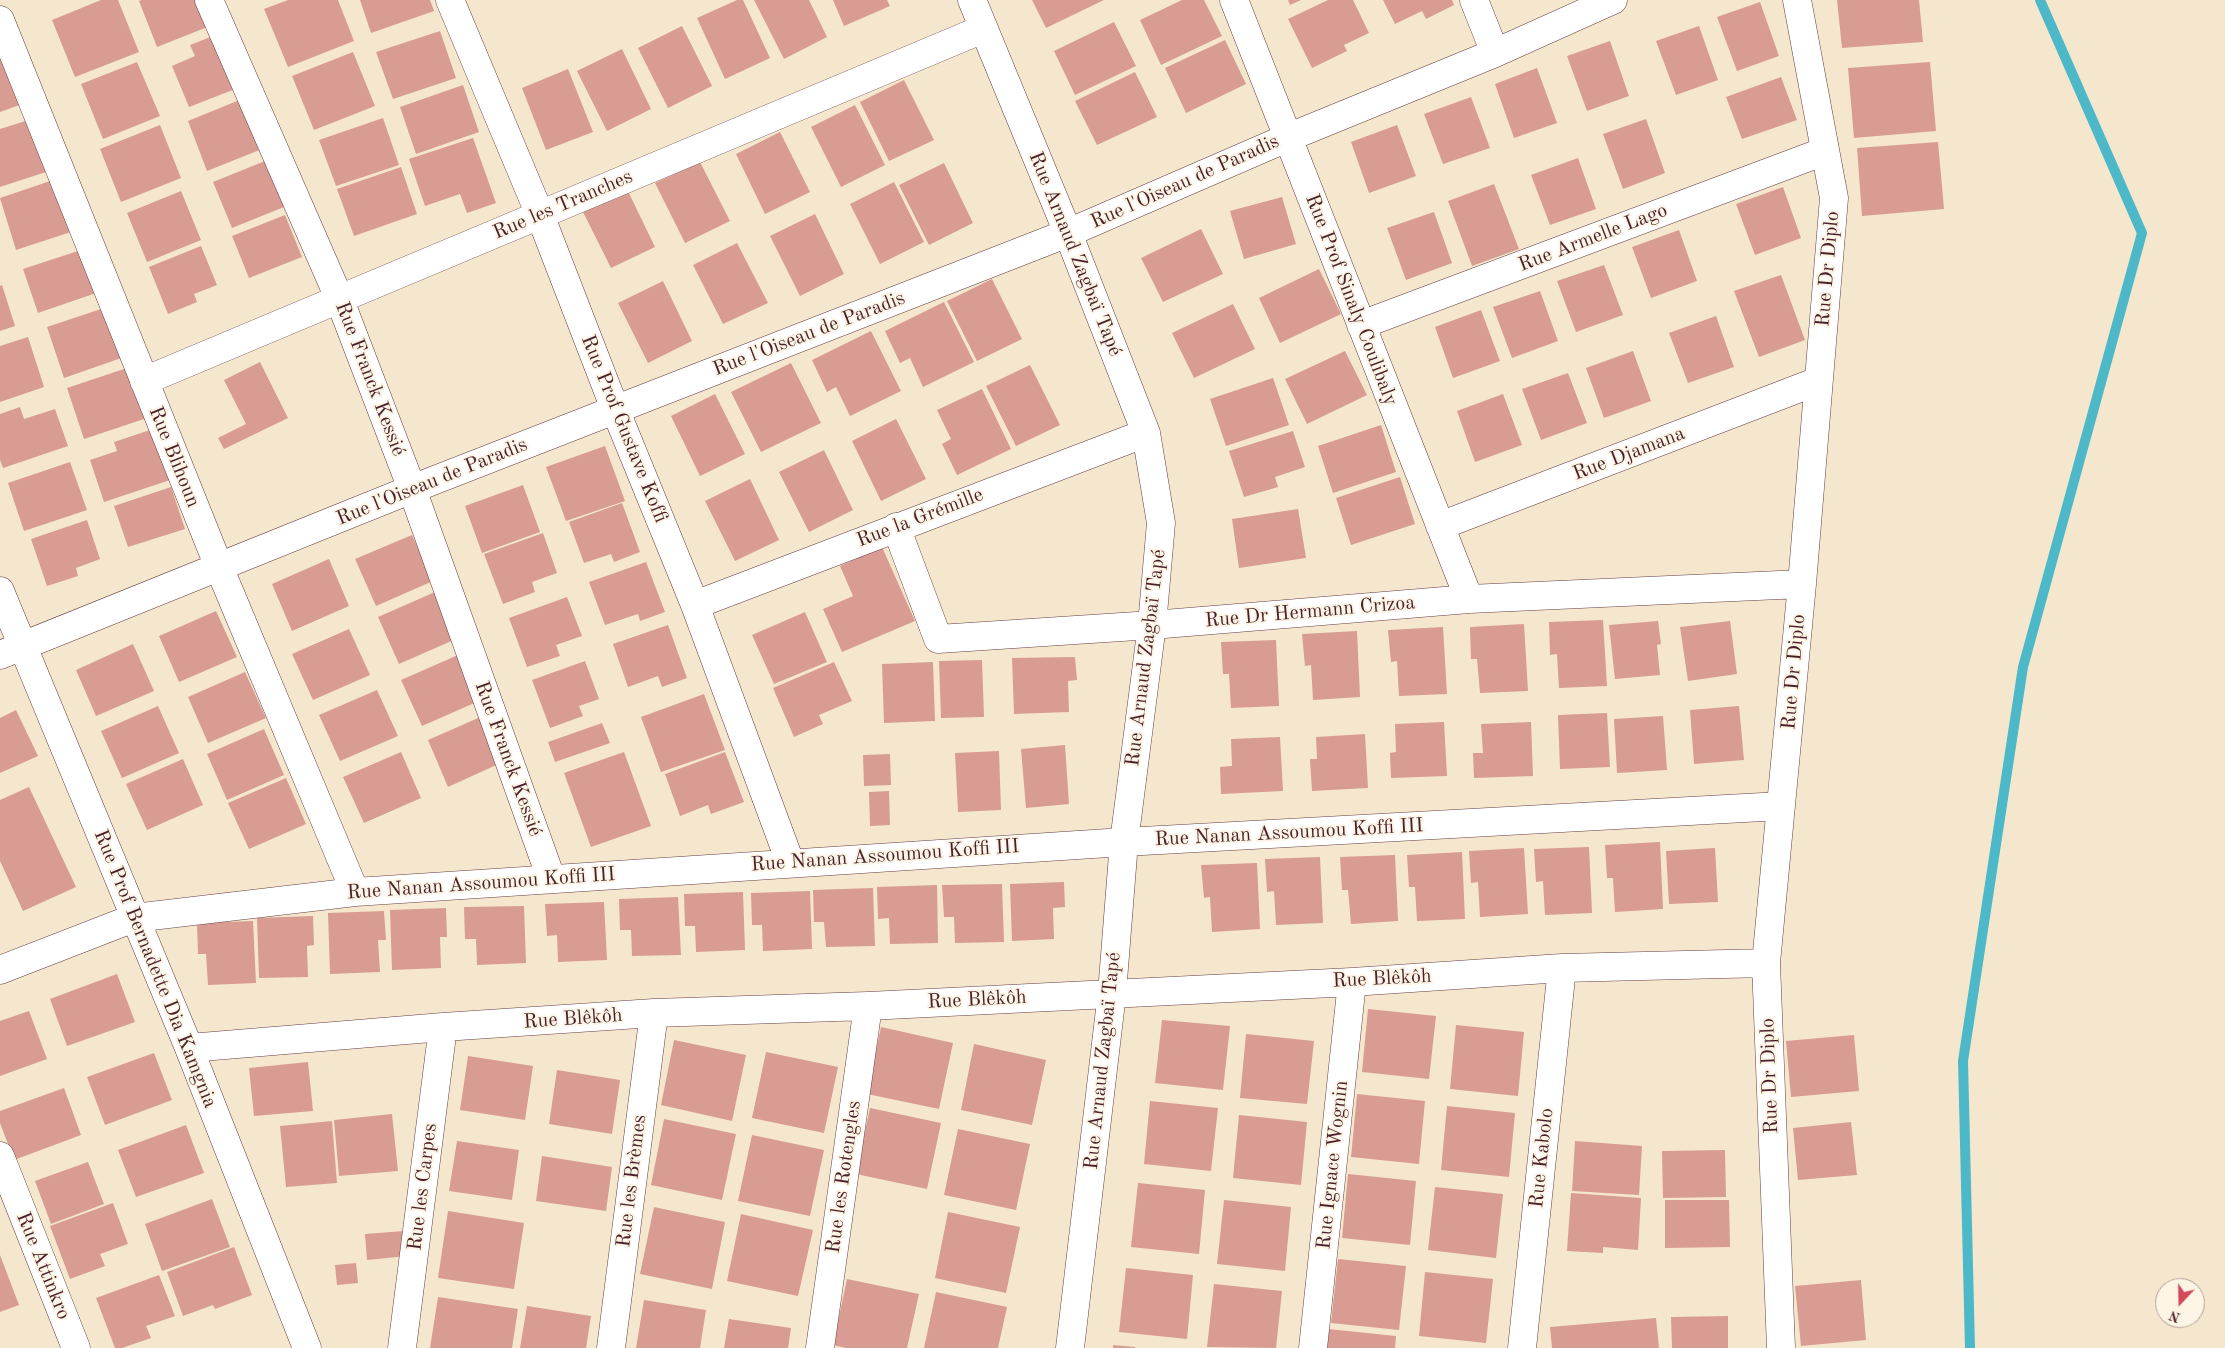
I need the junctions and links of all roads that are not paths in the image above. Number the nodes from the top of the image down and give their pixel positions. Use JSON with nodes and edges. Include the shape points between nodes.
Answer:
{"nodes":[{"id":1,"x":209,"y":0,"type":"edge"},
{"id":2,"x":450,"y":0,"type":"edge"},
{"id":3,"x":972,"y":0,"type":"edge"},
{"id":4,"x":1234,"y":0,"type":"edge"},
{"id":5,"x":1474,"y":0,"type":"edge"},
{"id":6,"x":1613,"y":0,"type":"edge"},
{"id":7,"x":1797,"y":0,"type":"edge"},
{"id":8,"x":0,"y":20,"type":"edge"},
{"id":9,"x":983,"y":29,"type":"junction"},
{"id":10,"x":1495,"y":53,"type":"junction"},
{"id":11,"x":1287,"y":138,"type":"junction"},
{"id":12,"x":1825,"y":151,"type":"junction"},
{"id":13,"x":540,"y":215,"type":"junction"},
{"id":14,"x":1068,"y":234,"type":"junction"},
{"id":15,"x":339,"y":298,"type":"junction"},
{"id":16,"x":1361,"y":325,"type":"junction"},
{"id":17,"x":144,"y":381,"type":"junction"},
{"id":18,"x":1818,"y":381,"type":"junction"},
{"id":19,"x":615,"y":409,"type":"junction"},
{"id":20,"x":1146,"y":433,"type":"junction"},
{"id":21,"x":412,"y":489,"type":"junction"},
{"id":22,"x":1440,"y":526,"type":"junction"},
{"id":23,"x":896,"y":527,"type":"junction"},
{"id":24,"x":218,"y":567,"type":"junction"},
{"id":25,"x":1802,"y":584,"type":"junction"},
{"id":26,"x":0,"y":592,"type":"edge"},
{"id":27,"x":1469,"y":599,"type":"junction"},
{"id":28,"x":695,"y":605,"type":"junction"},
{"id":29,"x":1152,"y":625,"type":"junction"},
{"id":30,"x":11,"y":650,"type":"edge"},
{"id":31,"x":1781,"y":806,"type":"junction"},
{"id":32,"x":1124,"y":842,"type":"junction"},
{"id":33,"x":790,"y":862,"type":"junction"},
{"id":34,"x":551,"y":878,"type":"junction"},
{"id":35,"x":355,"y":892,"type":"junction"},
{"id":36,"x":134,"y":918,"type":"junction"},
{"id":37,"x":1766,"y":963,"type":"junction"},
{"id":38,"x":1562,"y":968,"type":"junction"},
{"id":39,"x":0,"y":970,"type":"edge"},
{"id":40,"x":1352,"y":982,"type":"junction"},
{"id":41,"x":1112,"y":993,"type":"junction"},
{"id":42,"x":868,"y":1006,"type":"junction"},
{"id":43,"x":654,"y":1013,"type":"junction"},
{"id":44,"x":443,"y":1027,"type":"junction"},
{"id":45,"x":190,"y":1048,"type":"junction"},
{"id":46,"x":0,"y":1156,"type":"edge"},
{"id":47,"x":76,"y":1348,"type":"edge"},
{"id":48,"x":307,"y":1348,"type":"edge"},
{"id":49,"x":402,"y":1348,"type":"edge"},
{"id":50,"x":611,"y":1348,"type":"edge"},
{"id":51,"x":820,"y":1348,"type":"edge"},
{"id":52,"x":1070,"y":1348,"type":"edge"},
{"id":53,"x":1313,"y":1348,"type":"edge"},
{"id":54,"x":1522,"y":1348,"type":"edge"},
{"id":55,"x":1781,"y":1348,"type":"edge"}],
"edges":[{"from":1,"to":15,"type":"street","name":"Rue Franck Kessié"},
{"from":2,"to":13,"type":"street","name":"Rue Prof Gustave Koffi"},
{"from":3,"to":9,"type":"street","name":"Rue Arnaud Zagbaï Tapé"},
{"from":4,"to":11,"type":"street","name":"Rue Prof Sinaly Coulibaly"},
{"from":5,"to":10,"type":"street"},
{"from":6,"to":10,"type":"street","name":"Rue l'Oiseau de Paradis"},
{"from":7,"to":12,"type":"street","name":"Rue Dr Diplo"},
{"from":8,"to":17,"type":"street","name":"Rue Blihoun"},
{"from":9,"to":13,"type":"street","name":"Rue les Tranches"},
{"from":9,"to":14,"type":"street","name":"Rue Arnaud Zagbaï Tapé"},
{"from":10,"to":11,"type":"street","name":"Rue l'Oiseau de Paradis"},
{"from":11,"to":14,"type":"street","name":"Rue l'Oiseau de Paradis"},
{"from":11,"to":16,"type":"street","name":"Rue Prof Sinaly Coulibaly"},
{"from":12,"to":16,"type":"street","name":"Rue Armelle Lago"},
{"from":12,"to":18,"type":"street","name":"Rue Dr Diplo","via":[[1834,198]]},
{"from":13,"to":15,"type":"street","name":"Rue les Tranches"},
{"from":13,"to":19,"type":"street","name":"Rue Prof Gustave Koffi"},
{"from":14,"to":19,"type":"street","name":"Rue l'Oiseau de Paradis"},
{"from":14,"to":20,"type":"street","name":"Rue Arnaud Zagbaï Tapé"},
{"from":15,"to":17,"type":"street","name":"Rue les Tranches"},
{"from":15,"to":21,"type":"street","name":"Rue Franck Kessié"},
{"from":16,"to":22,"type":"street","name":"Rue Prof Sinaly Coulibaly"},
{"from":17,"to":24,"type":"street","name":"Rue Blihoun"},
{"from":18,"to":22,"type":"street","name":"Rue Djamana"},
{"from":18,"to":25,"type":"street","name":"Rue Dr Diplo"},
{"from":19,"to":21,"type":"street","name":"Rue l'Oiseau de Paradis"},
{"from":19,"to":28,"type":"street","name":"Rue Prof Gustave Koffi"},
{"from":20,"to":23,"type":"street","name":"Rue la Grémille"},
{"from":20,"to":29,"type":"street","name":"Rue Arnaud Zagbaï Tapé","via":[[1161,523]]},
{"from":21,"to":24,"type":"street","name":"Rue l'Oiseau de Paradis"},
{"from":21,"to":34,"type":"street","name":"Rue Franck Kessié"},
{"from":22,"to":27,"type":"street","name":"Rue Prof Sinaly Coulibaly"},
{"from":23,"to":28,"type":"street","name":"Rue la Grémille"},
{"from":23,"to":29,"type":"street","name":"Rue Dr Hermann Crizoa","via":[[938,639]]},
{"from":24,"to":30,"type":"street","name":"Rue l'Oiseau de Paradis"},
{"from":24,"to":35,"type":"street","name":"Rue Blihoun"},
{"from":25,"to":27,"type":"street","name":"Rue Dr Hermann Crizoa"},
{"from":25,"to":31,"type":"street","name":"Rue Dr Diplo"},
{"from":26,"to":30,"type":"street","name":"Rue Prof Bernadette Dia Kamgnia"},
{"from":27,"to":29,"type":"street","name":"Rue Dr Hermann Crizoa"},
{"from":28,"to":33,"type":"street","name":"Rue Prof Gustave Koffi"},
{"from":29,"to":32,"type":"street","name":"Rue Arnaud Zagbaï Tapé"},
{"from":30,"to":36,"type":"street","name":"Rue Prof Bernadette Dia Kamgnia"},
{"from":31,"to":32,"type":"street","name":"Rue Nanan Assoumou Koffi III"},
{"from":31,"to":37,"type":"street","name":"Rue Dr Diplo"},
{"from":32,"to":33,"type":"street","name":"Rue Nanan Assoumou Koffi III"},
{"from":32,"to":41,"type":"street","name":"Rue Arnaud Zagbaï Tapé"},
{"from":33,"to":34,"type":"street","name":"Rue Nanan Assoumou Koffi III"},
{"from":34,"to":35,"type":"street","name":"Rue Nanan Assoumou Koffi III"},
{"from":35,"to":36,"type":"street","name":"Rue Nanan Assoumou Koffi III"},
{"from":36,"to":39,"type":"street","name":"Rue Nanan Assoumou Koffi III"},
{"from":36,"to":45,"type":"street","name":"Rue Prof Bernadette Dia Kamgnia"},
{"from":37,"to":38,"type":"street","name":"Rue Blêkôh"},
{"from":37,"to":55,"type":"street","name":"Rue Dr Diplo"},
{"from":38,"to":40,"type":"street","name":"Rue Blêkôh"},
{"from":38,"to":54,"type":"street","name":"Rue Kabolo"},
{"from":40,"to":41,"type":"street","name":"Rue Blêkôh"},
{"from":40,"to":53,"type":"street","name":"Rue Ignace Wognin"},
{"from":41,"to":42,"type":"street","name":"Rue Blêkôh"},
{"from":41,"to":52,"type":"street","name":"Rue Arnaud Zagbaï Tapé"},
{"from":42,"to":43,"type":"street","name":"Rue Blêkôh"},
{"from":42,"to":51,"type":"street","name":"Rue les Rotengles"},
{"from":43,"to":44,"type":"street","name":"Rue Blêkôh"},
{"from":43,"to":50,"type":"street","name":"Rue les Brèmes"},
{"from":44,"to":45,"type":"street","name":"Rue Blêkôh"},
{"from":44,"to":49,"type":"street","name":"Rue les Carpes"},
{"from":45,"to":48,"type":"street","name":"Rue Prof Bernadette Dia Kamgnia"},
{"from":46,"to":47,"type":"street","name":"Rue Attinkro"}]}
